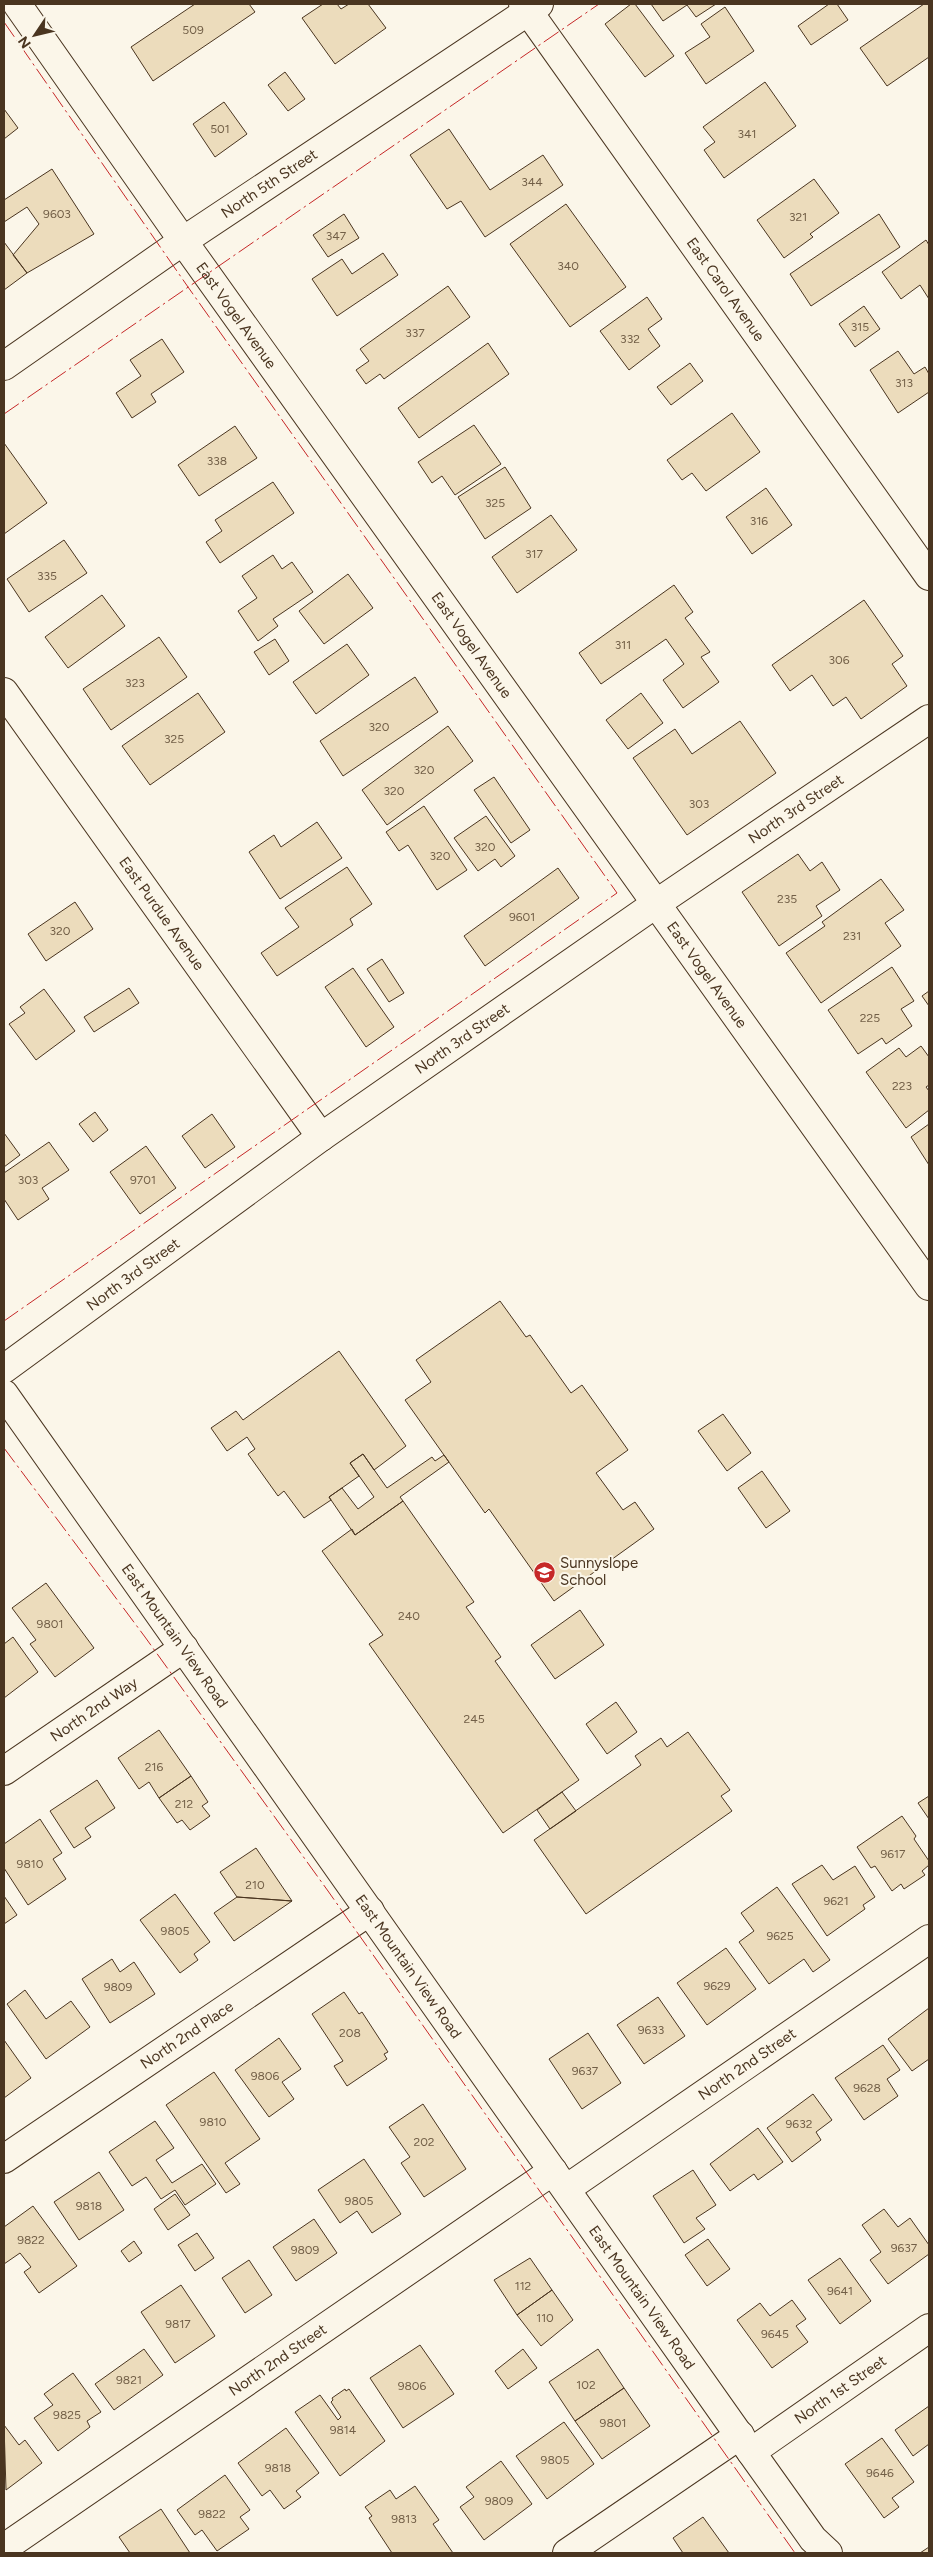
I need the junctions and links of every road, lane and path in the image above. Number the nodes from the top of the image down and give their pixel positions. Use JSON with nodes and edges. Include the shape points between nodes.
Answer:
{"nodes":[{"id":1,"x":17,"y":4,"type":"edge"},
{"id":2,"x":530,"y":6,"type":"edge"},
{"id":3,"x":183,"y":241,"type":"junction"},
{"id":4,"x":4,"y":366,"type":"edge"},
{"id":5,"x":929,"y":576,"type":"edge"},
{"id":6,"x":4,"y":692,"type":"edge"},
{"id":7,"x":929,"y":719,"type":"edge"},
{"id":8,"x":657,"y":903,"type":"junction"},
{"id":9,"x":321,"y":1137,"type":"junction"},
{"id":10,"x":929,"y":1286,"type":"edge"},
{"id":11,"x":4,"y":1369,"type":"edge"},
{"id":12,"x":4,"y":1394,"type":"edge"},
{"id":13,"x":184,"y":1648,"type":"junction"},
{"id":14,"x":4,"y":1771,"type":"edge"},
{"id":15,"x":370,"y":1911,"type":"junction"},
{"id":16,"x":929,"y":1939,"type":"edge"},
{"id":17,"x":4,"y":2159,"type":"edge"},
{"id":18,"x":559,"y":2180,"type":"junction"},
{"id":19,"x":929,"y":2328,"type":"edge"},
{"id":20,"x":745,"y":2443,"type":"junction"},
{"id":21,"x":4,"y":2548,"type":"edge"},
{"id":22,"x":820,"y":2549,"type":"edge"},
{"id":23,"x":567,"y":2553,"type":"edge"}],
"edges":[{"from":1,"to":3,"type":"street","name":"East Vogel Avenue"},
{"from":2,"to":3,"type":"street","name":"North 5th Street"},
{"from":2,"to":5,"type":"street","name":"East Carol Avenue"},
{"from":3,"to":4,"type":"street","name":"North 5th Street"},
{"from":3,"to":8,"type":"street","name":"East Vogel Avenue"},
{"from":6,"to":9,"type":"street","name":"East Purdue Avenue"},
{"from":7,"to":8,"type":"street","name":"North 3rd Street"},
{"from":8,"to":9,"type":"street","name":"North 3rd Street"},
{"from":8,"to":10,"type":"street","name":"East Vogel Avenue"},
{"from":9,"to":11,"type":"street","name":"North 3rd Street"},
{"from":12,"to":13,"type":"street","name":"East Mountain View Road"},
{"from":13,"to":14,"type":"street","name":"North 2nd Way"},
{"from":13,"to":15,"type":"street","name":"East Mountain View Road"},
{"from":15,"to":17,"type":"street","name":"North 2nd Place"},
{"from":15,"to":18,"type":"street","name":"East Mountain View Road"},
{"from":16,"to":18,"type":"street","name":"North 2nd Street"},
{"from":18,"to":20,"type":"street","name":"East Mountain View Road"},
{"from":18,"to":21,"type":"street","name":"North 2nd Street"},
{"from":19,"to":20,"type":"street","name":"North 1st Street"},
{"from":20,"to":22,"type":"street","name":"East Mountain View Road"},
{"from":20,"to":23,"type":"street","name":"North 1st Street"}]}
